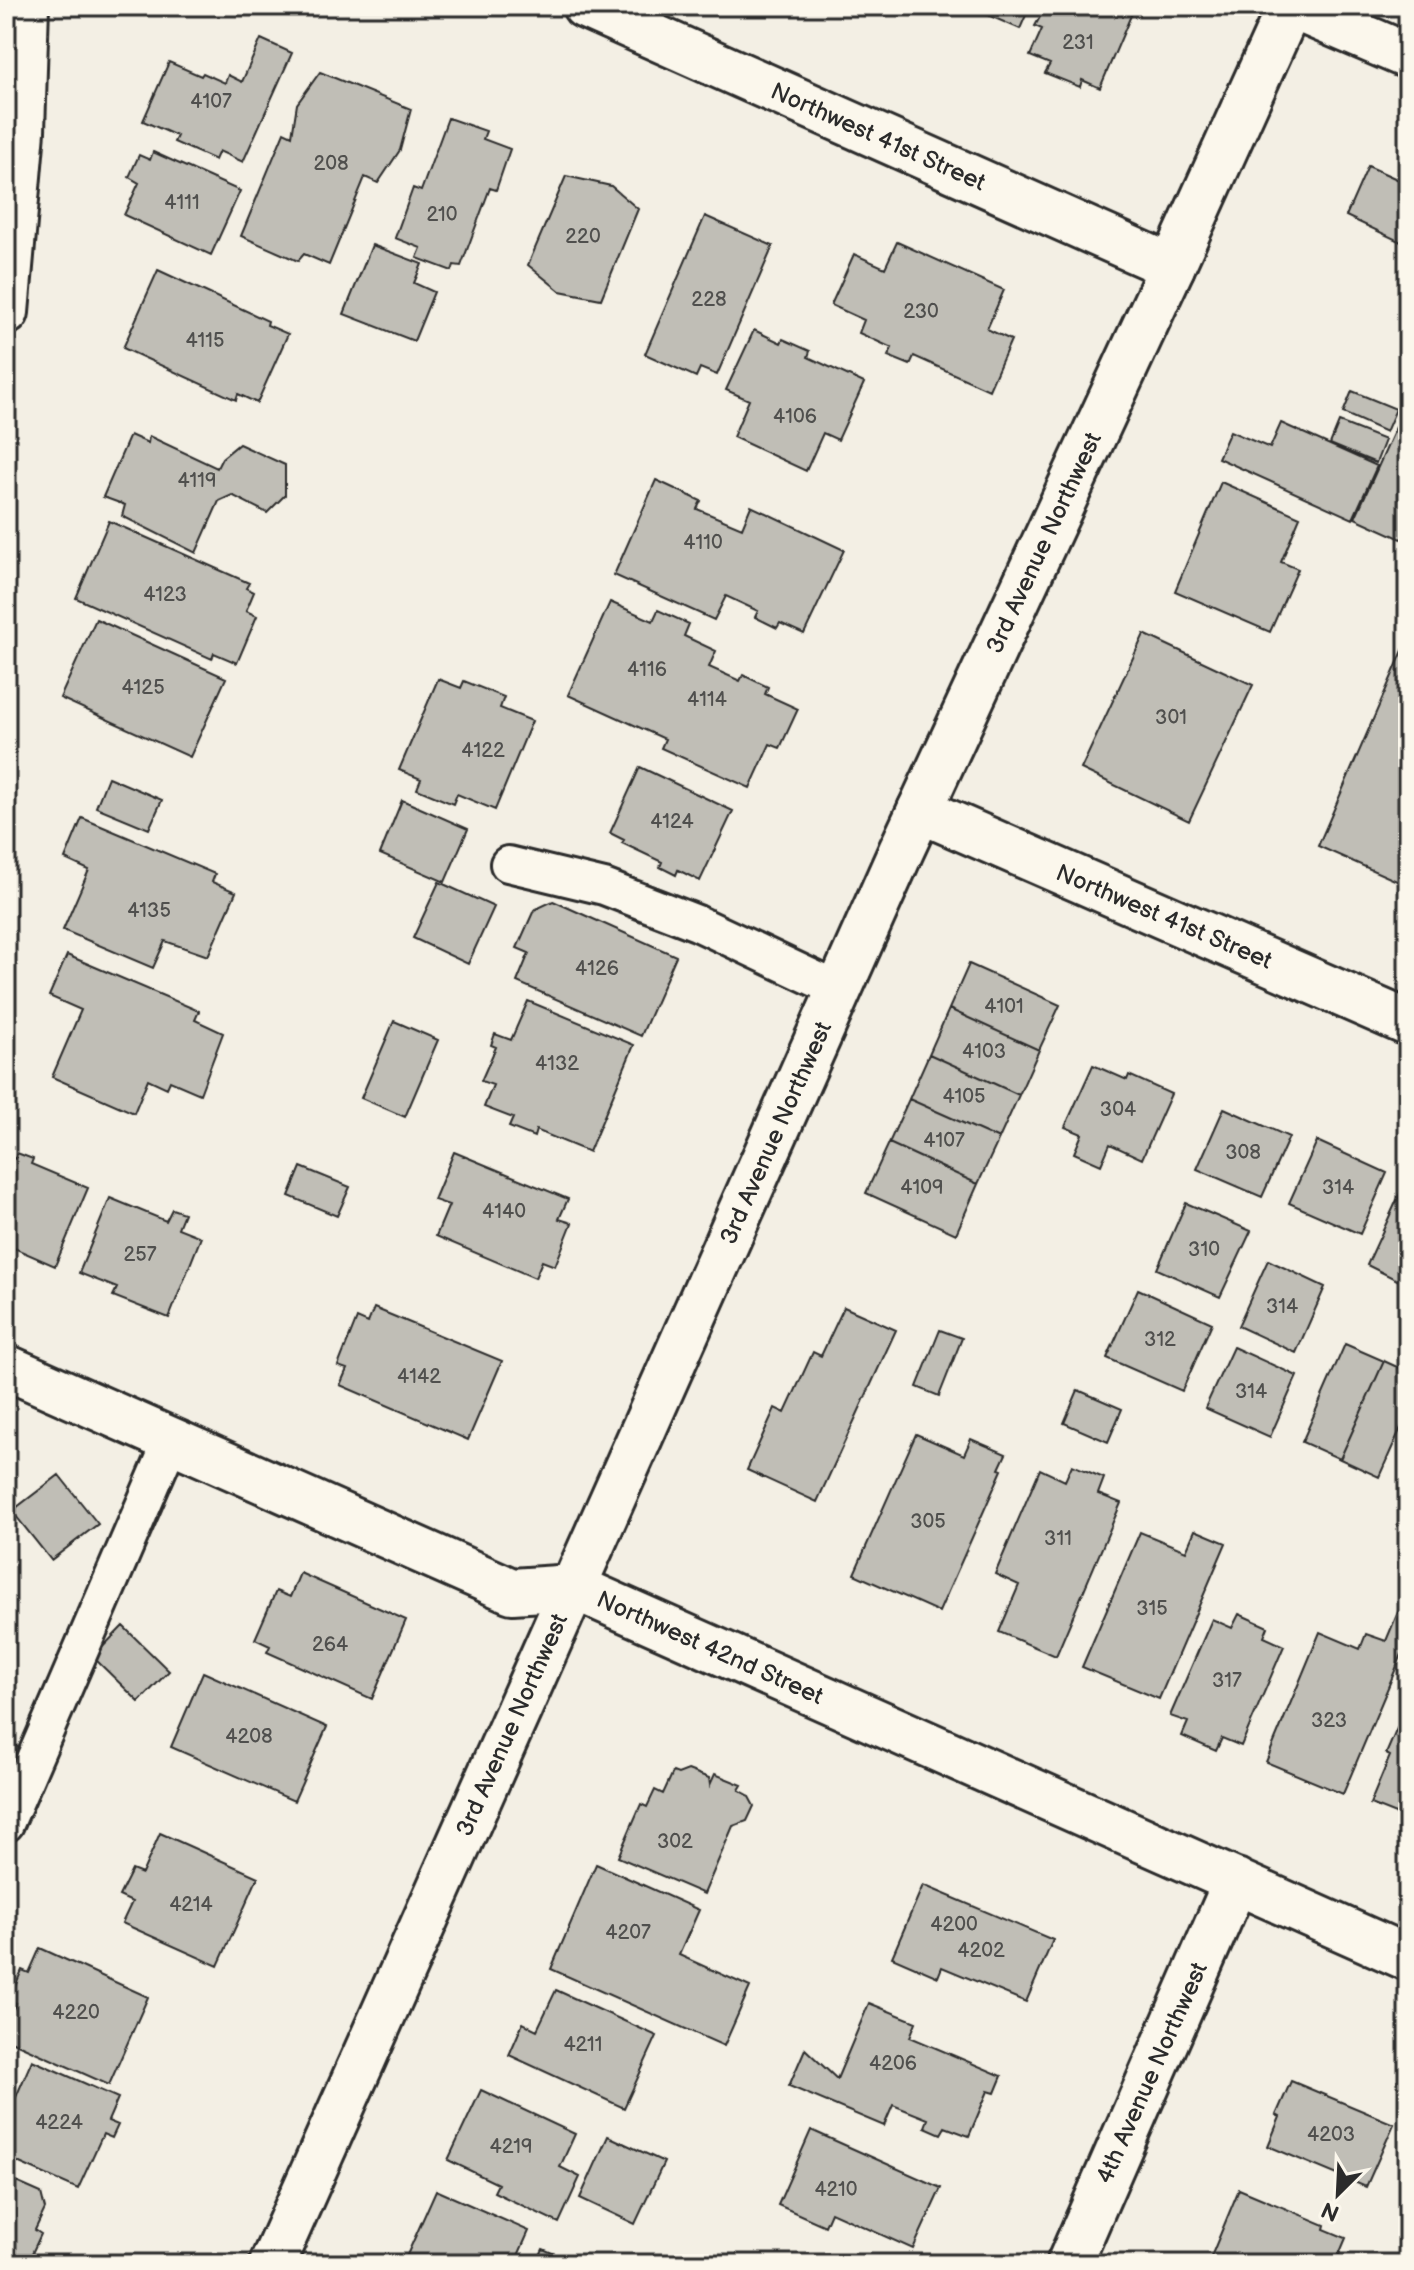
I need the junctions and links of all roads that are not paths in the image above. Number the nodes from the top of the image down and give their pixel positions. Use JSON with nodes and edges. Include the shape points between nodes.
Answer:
{"nodes":[{"id":1,"x":26,"y":6,"type":"edge"},
{"id":2,"x":585,"y":6,"type":"edge"},
{"id":3,"x":1290,"y":6,"type":"edge"},
{"id":4,"x":1408,"y":56,"type":"edge"},
{"id":5,"x":1172,"y":267,"type":"junction"},
{"id":6,"x":6,"y":312,"type":"edge"},
{"id":7,"x":920,"y":810,"type":"junction"},
{"id":8,"x":508,"y":864,"type":"dead end"},
{"id":9,"x":839,"y":990,"type":"junction"},
{"id":10,"x":1408,"y":1023,"type":"edge"},
{"id":11,"x":6,"y":1367,"type":"edge"},
{"id":12,"x":171,"y":1441,"type":"junction"},
{"id":13,"x":574,"y":1587,"type":"junction"},
{"id":14,"x":6,"y":1824,"type":"edge"},
{"id":15,"x":1236,"y":1881,"type":"junction"},
{"id":16,"x":1408,"y":1958,"type":"edge"},
{"id":17,"x":272,"y":2264,"type":"edge"},
{"id":18,"x":1069,"y":2264,"type":"edge"}],
"edges":[{"from":1,"to":6,"type":"street","via":[[22,131]]},
{"from":2,"to":5,"type":"street","name":"Northwest 41st Street"},
{"from":3,"to":4,"type":"street"},
{"from":3,"to":5,"type":"street","name":"3rd Avenue Northwest"},
{"from":5,"to":7,"type":"street","name":"3rd Avenue Northwest"},
{"from":7,"to":9,"type":"street","name":"3rd Avenue Northwest"},
{"from":7,"to":10,"type":"street","name":"Northwest 41st Street"},
{"from":8,"to":9,"type":"lane","via":[[617,892]]},
{"from":9,"to":13,"type":"street","name":"3rd Avenue Northwest"},
{"from":11,"to":12,"type":"street","name":"Northwest 42nd Street"},
{"from":12,"to":13,"type":"street","name":"Northwest 42nd Street","via":[[512,1591]]},
{"from":12,"to":14,"type":"lane"},
{"from":13,"to":15,"type":"street","name":"Northwest 42nd Street"},
{"from":13,"to":17,"type":"street","name":"3rd Avenue Northwest"},
{"from":15,"to":16,"type":"street","name":"Northwest 42nd Street"},
{"from":15,"to":18,"type":"street","name":"4th Avenue Northwest"}]}
